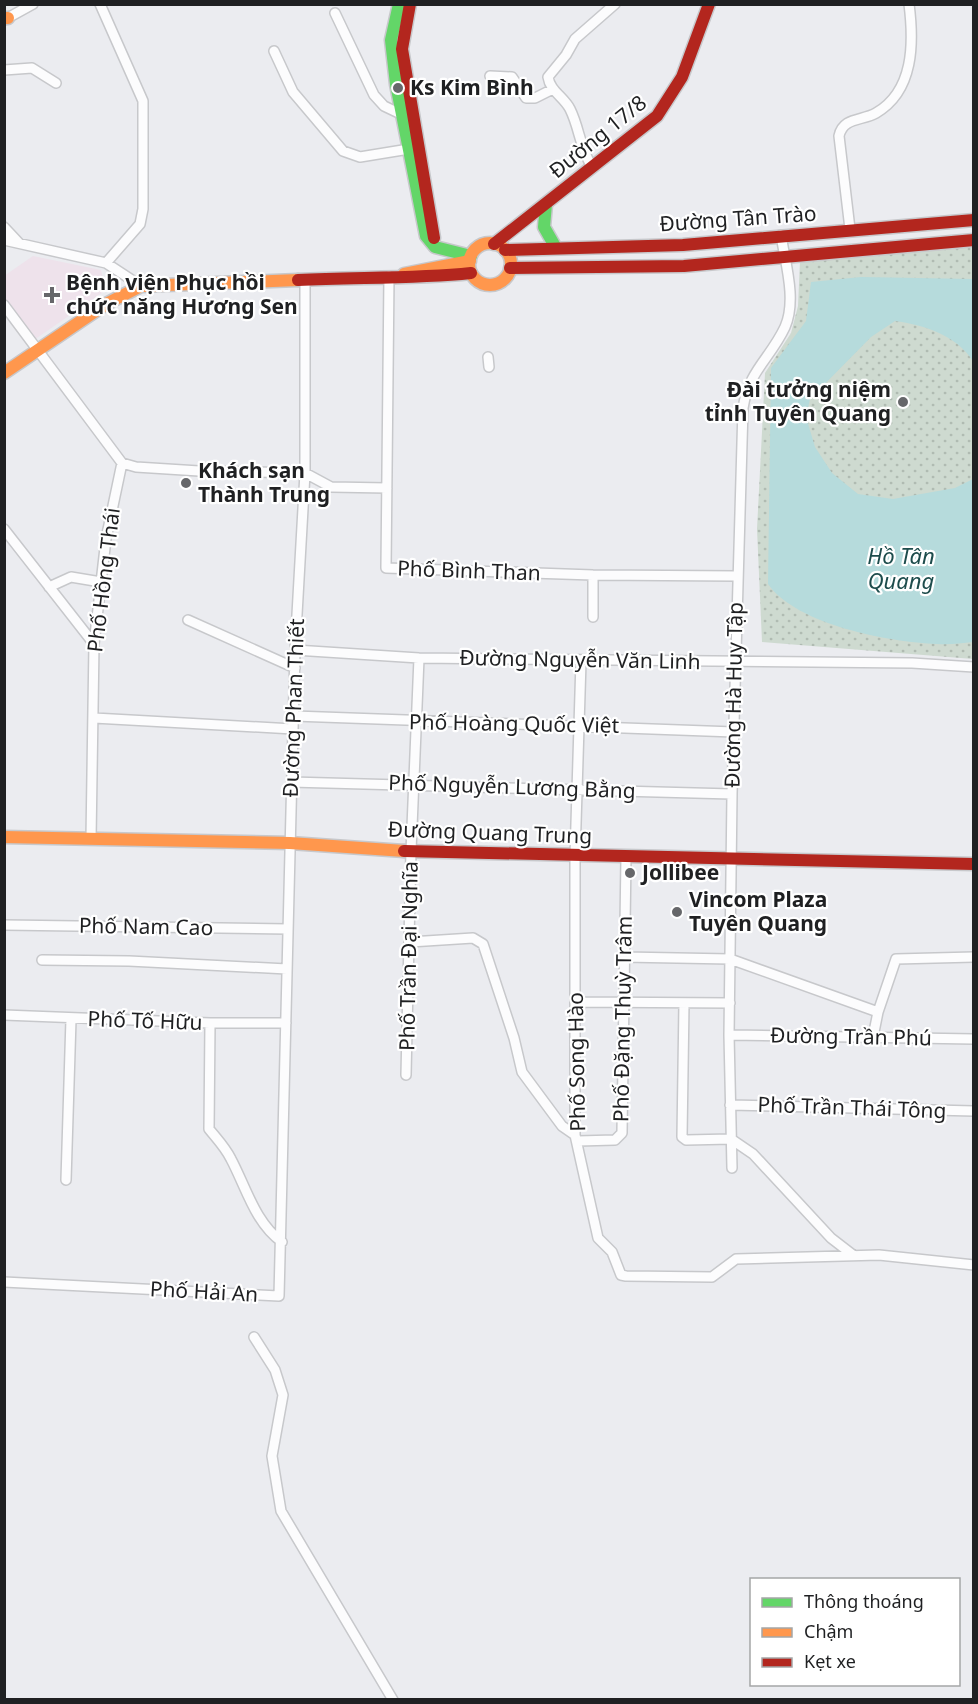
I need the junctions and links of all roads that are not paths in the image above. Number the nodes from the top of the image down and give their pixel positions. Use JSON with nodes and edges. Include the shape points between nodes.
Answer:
{"nodes":[{"id":1,"x":33,"y":4,"type":"edge"},
{"id":2,"x":100,"y":4,"type":"edge"},
{"id":3,"x":399,"y":4,"type":"edge"},
{"id":4,"x":410,"y":4,"type":"edge"},
{"id":5,"x":615,"y":4,"type":"edge"},
{"id":6,"x":709,"y":4,"type":"edge"},
{"id":7,"x":909,"y":4,"type":"edge"},
{"id":8,"x":335,"y":13,"type":"dead end"},
{"id":9,"x":6,"y":18,"type":"edge"},
{"id":10,"x":274,"y":51,"type":"dead end"},
{"id":11,"x":4,"y":70,"type":"edge"},
{"id":12,"x":490,"y":76,"type":"dead end"},
{"id":13,"x":56,"y":83,"type":"dead end"},
{"id":14,"x":553,"y":88,"type":"junction"},
{"id":15,"x":408,"y":116,"type":"junction"},
{"id":16,"x":409,"y":149,"type":"junction"},
{"id":17,"x":592,"y":167,"type":"junction"},
{"id":18,"x":546,"y":204,"type":"junction"},
{"id":19,"x":974,"y":220,"type":"edge"},
{"id":20,"x":4,"y":227,"type":"edge"},
{"id":21,"x":850,"y":229,"type":"junction"},
{"id":22,"x":781,"y":235,"type":"junction"},
{"id":23,"x":974,"y":240,"type":"edge"},
{"id":24,"x":10,"y":244,"type":"edge"},
{"id":25,"x":433,"y":245,"type":"junction"},
{"id":26,"x":499,"y":247,"type":"junction"},
{"id":27,"x":556,"y":248,"type":"junction"},
{"id":28,"x":784,"y":257,"type":"junction"},
{"id":29,"x":106,"y":263,"type":"junction"},
{"id":30,"x":471,"y":263,"type":"junction"},
{"id":31,"x":510,"y":268,"type":"junction"},
{"id":32,"x":393,"y":276,"type":"junction"},
{"id":33,"x":305,"y":279,"type":"junction"},
{"id":34,"x":141,"y":286,"type":"junction"},
{"id":35,"x":4,"y":305,"type":"edge"},
{"id":36,"x":36,"y":350,"type":"junction"},
{"id":37,"x":4,"y":373,"type":"edge"},
{"id":38,"x":122,"y":463,"type":"junction"},
{"id":39,"x":305,"y":473,"type":"junction"},
{"id":40,"x":387,"y":488,"type":"junction"},
{"id":41,"x":4,"y":529,"type":"edge"},
{"id":42,"x":593,"y":575,"type":"junction"},
{"id":43,"x":736,"y":576,"type":"junction"},
{"id":44,"x":101,"y":582,"type":"junction"},
{"id":45,"x":49,"y":587,"type":"junction"},
{"id":46,"x":593,"y":617,"type":"dead end"},
{"id":47,"x":188,"y":620,"type":"dead end"},
{"id":48,"x":94,"y":644,"type":"junction"},
{"id":49,"x":295,"y":650,"type":"junction"},
{"id":50,"x":419,"y":658,"type":"junction"},
{"id":51,"x":581,"y":661,"type":"junction"},
{"id":52,"x":735,"y":662,"type":"junction"},
{"id":53,"x":974,"y":667,"type":"edge"},
{"id":54,"x":295,"y":668,"type":"junction"},
{"id":55,"x":294,"y":716,"type":"junction"},
{"id":56,"x":94,"y":718,"type":"junction"},
{"id":57,"x":416,"y":722,"type":"junction"},
{"id":58,"x":581,"y":724,"type":"junction"},
{"id":59,"x":293,"y":729,"type":"junction"},
{"id":60,"x":734,"y":732,"type":"junction"},
{"id":61,"x":291,"y":782,"type":"junction"},
{"id":62,"x":415,"y":783,"type":"junction"},
{"id":63,"x":578,"y":789,"type":"junction"},
{"id":64,"x":732,"y":794,"type":"junction"},
{"id":65,"x":4,"y":837,"type":"edge"},
{"id":66,"x":91,"y":839,"type":"junction"},
{"id":67,"x":290,"y":843,"type":"junction"},
{"id":68,"x":411,"y":851,"type":"junction"},
{"id":69,"x":575,"y":856,"type":"junction"},
{"id":70,"x":626,"y":857,"type":"junction"},
{"id":71,"x":732,"y":860,"type":"junction"},
{"id":72,"x":974,"y":864,"type":"edge"},
{"id":73,"x":4,"y":925,"type":"edge"},
{"id":74,"x":288,"y":929,"type":"junction"},
{"id":75,"x":410,"y":942,"type":"junction"},
{"id":76,"x":624,"y":957,"type":"junction"},
{"id":77,"x":974,"y":957,"type":"edge"},
{"id":78,"x":730,"y":958,"type":"junction"},
{"id":79,"x":42,"y":960,"type":"dead end"},
{"id":80,"x":287,"y":969,"type":"junction"},
{"id":81,"x":576,"y":1002,"type":"junction"},
{"id":82,"x":623,"y":1002,"type":"junction"},
{"id":83,"x":684,"y":1003,"type":"junction"},
{"id":84,"x":730,"y":1003,"type":"junction"},
{"id":85,"x":878,"y":1011,"type":"junction"},
{"id":86,"x":4,"y":1015,"type":"edge"},
{"id":87,"x":71,"y":1019,"type":"junction"},
{"id":88,"x":210,"y":1023,"type":"junction"},
{"id":89,"x":286,"y":1023,"type":"junction"},
{"id":90,"x":729,"y":1035,"type":"junction"},
{"id":91,"x":873,"y":1037,"type":"junction"},
{"id":92,"x":974,"y":1039,"type":"edge"},
{"id":93,"x":406,"y":1075,"type":"dead end"},
{"id":94,"x":730,"y":1105,"type":"junction"},
{"id":95,"x":974,"y":1111,"type":"edge"},
{"id":96,"x":283,"y":1136,"type":"joint"},
{"id":97,"x":576,"y":1138,"type":"junction"},
{"id":98,"x":731,"y":1138,"type":"junction"},
{"id":99,"x":732,"y":1168,"type":"dead end"},
{"id":100,"x":66,"y":1180,"type":"dead end"},
{"id":101,"x":281,"y":1242,"type":"junction"},
{"id":102,"x":853,"y":1255,"type":"junction"},
{"id":103,"x":974,"y":1265,"type":"edge"},
{"id":104,"x":4,"y":1282,"type":"edge"},
{"id":105,"x":254,"y":1337,"type":"dead end"},
{"id":106,"x":393,"y":1700,"type":"edge"}],
"edges":[{"from":1,"to":9,"type":"street"},
{"from":2,"to":29,"type":"street","via":[[140,93],[144,112],[140,224]]},
{"from":3,"to":15,"type":"main road","via":[[392,40]]},
{"from":4,"to":15,"type":"main road","via":[[402,49]]},
{"from":5,"to":14,"type":"street","via":[[575,39],[548,77]]},
{"from":6,"to":17,"type":"main road","name":"Đường 17/8","via":[[670,102]]},
{"from":7,"to":21,"type":"street","via":[[910,62],[904,85],[892,101],[875,113],[841,127]]},
{"from":8,"to":15,"type":"street","via":[[374,95],[384,106]]},
{"from":10,"to":16,"type":"street","via":[[293,92],[343,151],[360,157]]},
{"from":11,"to":13,"type":"street","via":[[32,68]]},
{"from":12,"to":14,"type":"street","via":[[512,77],[526,98],[535,98]]},
{"from":14,"to":17,"type":"street","via":[[568,105],[582,151]]},
{"from":15,"to":16,"type":"main road"},
{"from":15,"to":25,"type":"main road","via":[[434,234]]},
{"from":16,"to":25,"type":"main road","via":[[426,236]]},
{"from":17,"to":18,"type":"main road","name":"Đường 17/8"},
{"from":18,"to":26,"type":"main road","name":"Đường 17/8"},
{"from":18,"to":27,"type":"main road","via":[[542,224]]},
{"from":19,"to":21,"type":"main road","name":"Đường Tân Trào"},
{"from":20,"to":24,"type":"street"},
{"from":21,"to":22,"type":"main road","name":"Đường Tân Trào"},
{"from":22,"to":27,"type":"main road","name":"Đường Tân Trào","via":[[683,244]]},
{"from":22,"to":28,"type":"street","name":"Đường Hà Huy Tập"},
{"from":23,"to":28,"type":"main road","name":"Đường Tân Trào"},
{"from":24,"to":29,"type":"street"},
{"from":25,"to":30,"type":"main road"},
{"from":26,"to":27,"type":"main road","name":"Đường Tân Trào"},
{"from":26,"to":30,"type":"main road","via":[[480,246]]},
{"from":26,"to":31,"type":"main road","via":[[509,255]]},
{"from":28,"to":31,"type":"main road","name":"Đường Tân Trào","via":[[684,266]]},
{"from":28,"to":43,"type":"street","name":"Đường Hà Huy Tập","via":[[789,291],[786,325],[750,379],[742,408]]},
{"from":29,"to":34,"type":"street"},
{"from":30,"to":31,"type":"main road","via":[[481,283],[491,285],[504,280]]},
{"from":30,"to":32,"type":"main road","via":[[421,268]]},
{"from":32,"to":33,"type":"main road"},
{"from":32,"to":40,"type":"street","name":"Phố Bình Than"},
{"from":33,"to":34,"type":"main road"},
{"from":33,"to":39,"type":"street","name":"Đường Phan Thiết"},
{"from":34,"to":36,"type":"main road"},
{"from":35,"to":36,"type":"street"},
{"from":36,"to":37,"type":"main road"},
{"from":36,"to":38,"type":"street"},
{"from":38,"to":39,"type":"street","via":[[199,471]]},
{"from":38,"to":44,"type":"street","name":"Phố Hồng Thái"},
{"from":39,"to":40,"type":"street","via":[[331,487]]},
{"from":39,"to":49,"type":"street","name":"Đường Phan Thiết"},
{"from":40,"to":42,"type":"street","name":"Phố Bình Than","via":[[384,563],[390,570]]},
{"from":41,"to":45,"type":"street"},
{"from":42,"to":43,"type":"street","name":"Phố Bình Than"},
{"from":42,"to":46,"type":"street"},
{"from":43,"to":52,"type":"street","name":"Đường Hà Huy Tập"},
{"from":44,"to":45,"type":"street","via":[[71,576]]},
{"from":44,"to":48,"type":"street","name":"Phố Hồng Thái"},
{"from":45,"to":48,"type":"street"},
{"from":47,"to":54,"type":"street"},
{"from":48,"to":56,"type":"street","name":"Phố Hồng Thái"},
{"from":49,"to":50,"type":"street","name":"Đường Nguyễn Văn Linh"},
{"from":49,"to":54,"type":"street","name":"Đường Phan Thiết"},
{"from":50,"to":51,"type":"street","name":"Đường Nguyễn Văn Linh"},
{"from":50,"to":57,"type":"street","name":"Phố Trần Đại Nghĩa"},
{"from":51,"to":52,"type":"street","name":"Đường Nguyễn Văn Linh"},
{"from":51,"to":58,"type":"street","name":"Phố Song Hào"},
{"from":52,"to":53,"type":"street","name":"Đường Nguyễn Văn Linh"},
{"from":52,"to":60,"type":"street","name":"Đường Hà Huy Tập"},
{"from":54,"to":55,"type":"street","name":"Đường Phan Thiết"},
{"from":55,"to":57,"type":"street","name":"Phố Hoàng Quốc Việt"},
{"from":55,"to":59,"type":"street","name":"Đường Phan Thiết"},
{"from":56,"to":59,"type":"street"},
{"from":56,"to":66,"type":"street","name":"Phố Hồng Thái"},
{"from":57,"to":58,"type":"street","name":"Phố Hoàng Quốc Việt"},
{"from":57,"to":62,"type":"street","name":"Phố Trần Đại Nghĩa"},
{"from":58,"to":60,"type":"street","name":"Phố Hoàng Quốc Việt"},
{"from":58,"to":63,"type":"street","name":"Phố Song Hào"},
{"from":59,"to":61,"type":"street","name":"Đường Phan Thiết"},
{"from":60,"to":64,"type":"street","name":"Đường Hà Huy Tập"},
{"from":61,"to":62,"type":"street","name":"Phố Nguyễn Lương Bằng"},
{"from":61,"to":67,"type":"street","name":"Đường Phan Thiết"},
{"from":62,"to":63,"type":"street","name":"Phố Nguyễn Lương Bằng"},
{"from":62,"to":68,"type":"street","name":"Phố Trần Đại Nghĩa"},
{"from":63,"to":64,"type":"street","name":"Phố Nguyễn Lương Bằng"},
{"from":63,"to":69,"type":"street","name":"Phố Song Hào"},
{"from":64,"to":71,"type":"street","name":"Đường Hà Huy Tập"},
{"from":65,"to":66,"type":"main road","name":"Đường Quang Trung"},
{"from":66,"to":67,"type":"main road","name":"Đường Quang Trung"},
{"from":67,"to":68,"type":"main road","name":"Đường Quang Trung"},
{"from":67,"to":74,"type":"street","name":"Đường Phan Thiết"},
{"from":68,"to":69,"type":"main road","name":"Đường Quang Trung"},
{"from":68,"to":75,"type":"street","name":"Phố Trần Đại Nghĩa"},
{"from":69,"to":70,"type":"main road","name":"Đường Quang Trung"},
{"from":69,"to":81,"type":"street","name":"Phố Song Hào"},
{"from":70,"to":71,"type":"main road","name":"Đường Quang Trung"},
{"from":70,"to":76,"type":"street","name":"Phố Đặng Thuỳ Trâm"},
{"from":71,"to":72,"type":"main road","name":"Đường Quang Trung"},
{"from":71,"to":78,"type":"street","name":"Đường Hà Huy Tập"},
{"from":73,"to":74,"type":"street","name":"Phố Nam Cao"},
{"from":74,"to":80,"type":"street","name":"Đường Phan Thiết"},
{"from":75,"to":93,"type":"street","name":"Phố Trần Đại Nghĩa"},
{"from":75,"to":97,"type":"street","via":[[473,938],[483,944],[522,1072],[562,1126]]},
{"from":76,"to":78,"type":"street"},
{"from":76,"to":82,"type":"street","name":"Phố Đặng Thuỳ Trâm"},
{"from":77,"to":85,"type":"street","via":[[896,958]]},
{"from":78,"to":84,"type":"street","name":"Đường Hà Huy Tập"},
{"from":78,"to":85,"type":"street"},
{"from":79,"to":80,"type":"street"},
{"from":80,"to":89,"type":"street","name":"Đường Phan Thiết"},
{"from":81,"to":82,"type":"street"},
{"from":81,"to":97,"type":"street","name":"Phố Song Hào"},
{"from":82,"to":83,"type":"street"},
{"from":82,"to":97,"type":"street","name":"Phố Đặng Thuỳ Trâm","via":[[622,1133],[615,1140]]},
{"from":83,"to":84,"type":"street"},
{"from":83,"to":98,"type":"street","via":[[681,1132],[686,1140]]},
{"from":84,"to":90,"type":"street","name":"Đường Hà Huy Tập"},
{"from":85,"to":91,"type":"street"},
{"from":86,"to":87,"type":"street","name":"Phố Tố Hữu"},
{"from":87,"to":88,"type":"street","name":"Phố Tố Hữu"},
{"from":87,"to":100,"type":"street"},
{"from":88,"to":89,"type":"street","name":"Phố Tố Hữu"},
{"from":88,"to":101,"type":"street","via":[[209,1129],[219,1137],[266,1230]]},
{"from":89,"to":96,"type":"street","name":"Đường Phan Thiết"},
{"from":90,"to":91,"type":"street","name":"Đường Trần Phú"},
{"from":90,"to":94,"type":"street","name":"Đường Hà Huy Tập"},
{"from":91,"to":92,"type":"street","name":"Đường Trần Phú"},
{"from":94,"to":95,"type":"street","name":"Phố Trần Thái Tông"},
{"from":94,"to":98,"type":"street","name":"Đường Hà Huy Tập"},
{"from":96,"to":101,"type":"street","name":"Phố Hải An"},
{"from":97,"to":102,"type":"street","name":"Phố Song Hào","via":[[598,1238],[612,1252],[621,1275],[712,1277],[736,1259]]},
{"from":98,"to":99,"type":"street","name":"Đường Hà Huy Tập"},
{"from":98,"to":102,"type":"street","via":[[753,1154],[831,1238]]},
{"from":101,"to":104,"type":"street","name":"Phố Hải An","via":[[279,1296]]},
{"from":102,"to":103,"type":"street","name":"Phố Song Hào"},
{"from":105,"to":106,"type":"street","via":[[275,1370],[283,1395],[272,1456],[281,1511]]}]}
